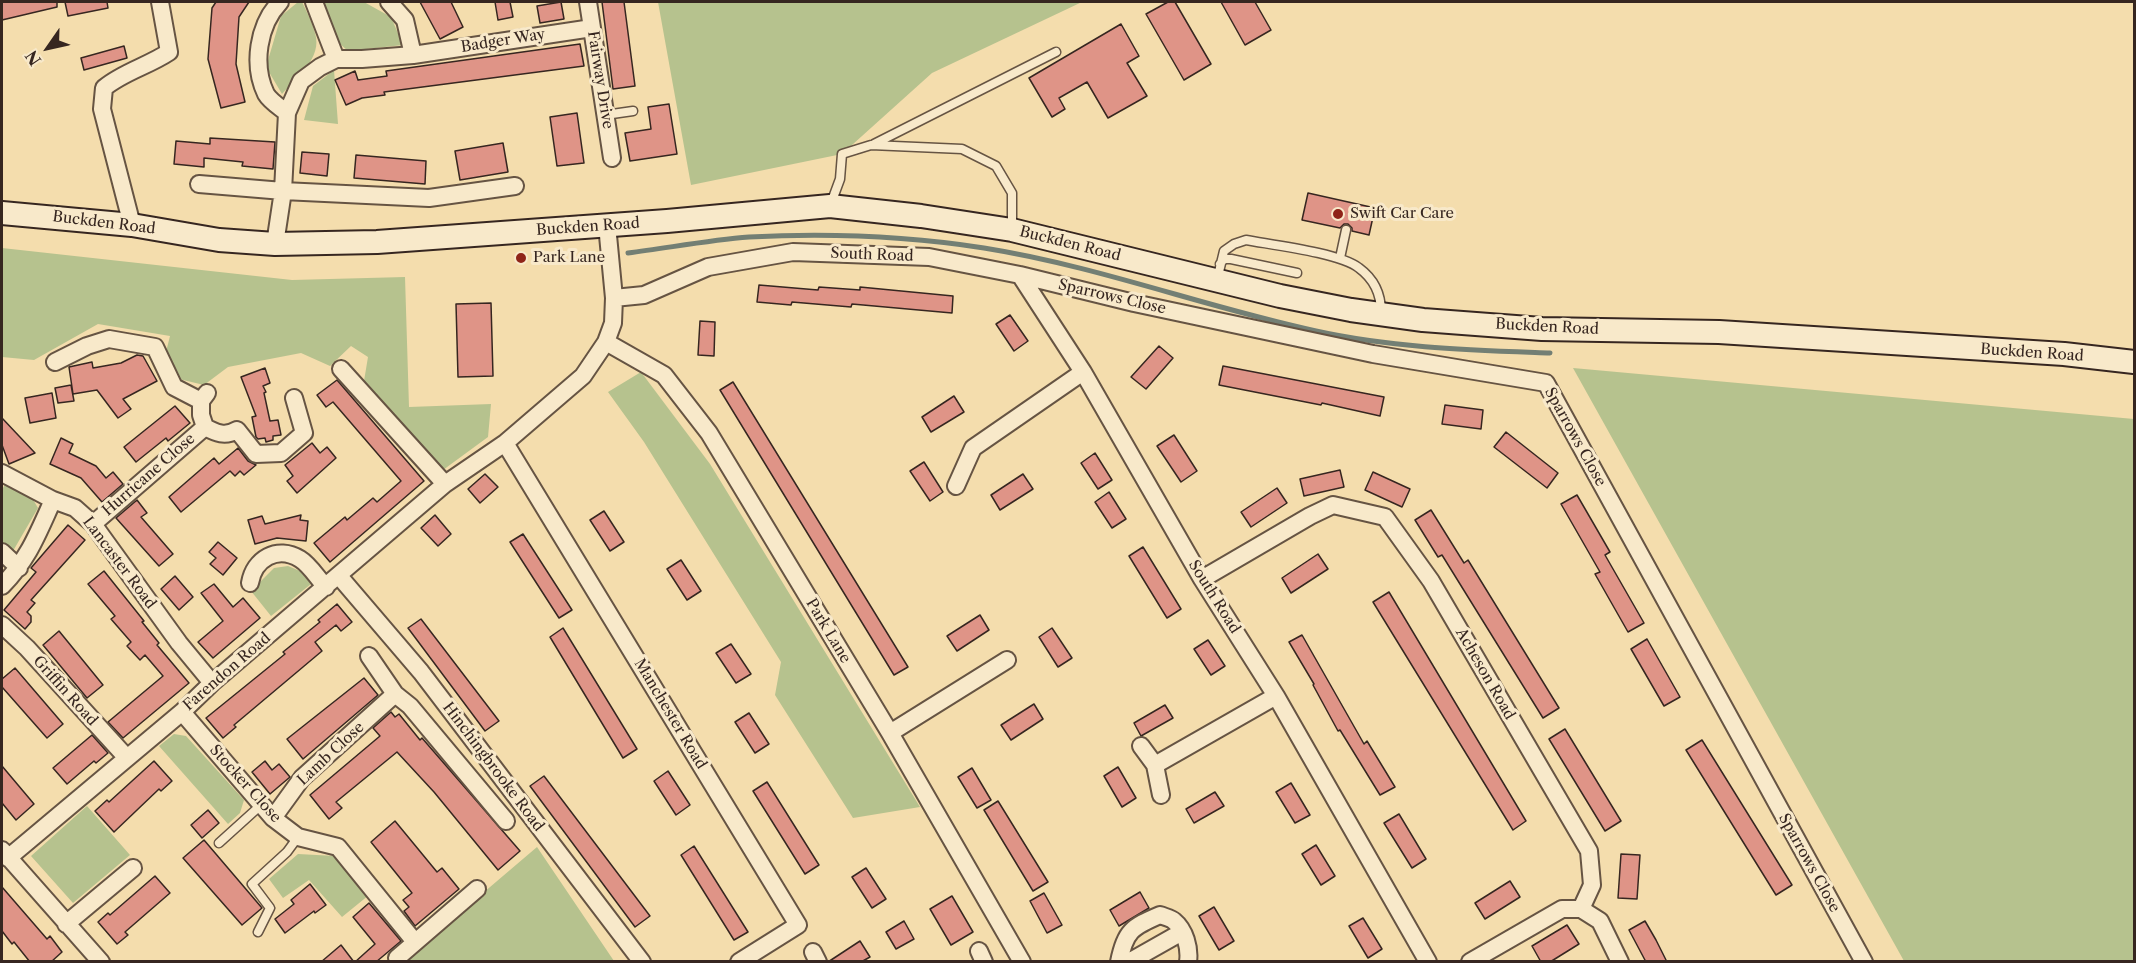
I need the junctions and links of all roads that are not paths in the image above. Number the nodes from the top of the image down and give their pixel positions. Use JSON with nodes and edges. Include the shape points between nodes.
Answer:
{"nodes":[{"id":1,"x":160,"y":2,"type":"edge"},
{"id":2,"x":280,"y":2,"type":"edge"},
{"id":3,"x":314,"y":2,"type":"edge"},
{"id":4,"x":389,"y":2,"type":"edge"},
{"id":5,"x":588,"y":2,"type":"edge"},
{"id":6,"x":592,"y":28,"type":"junction"},
{"id":7,"x":1056,"y":52,"type":"dead end"},
{"id":8,"x":413,"y":55,"type":"junction"},
{"id":9,"x":336,"y":59,"type":"junction"},
{"id":10,"x":633,"y":111,"type":"dead end"},
{"id":11,"x":287,"y":113,"type":"junction"},
{"id":12,"x":605,"y":115,"type":"junction"},
{"id":13,"x":871,"y":145,"type":"junction"},
{"id":14,"x":612,"y":158,"type":"dead end"},
{"id":15,"x":199,"y":184,"type":"dead end"},
{"id":16,"x":515,"y":186,"type":"dead end"},
{"id":17,"x":283,"y":191,"type":"junction"},
{"id":18,"x":830,"y":206,"type":"junction"},
{"id":19,"x":2,"y":213,"type":"edge"},
{"id":20,"x":132,"y":225,"type":"junction"},
{"id":21,"x":607,"y":225,"type":"junction"},
{"id":22,"x":1012,"y":230,"type":"junction"},
{"id":23,"x":1346,"y":230,"type":"dead end"},
{"id":24,"x":275,"y":244,"type":"junction"},
{"id":25,"x":1340,"y":258,"type":"junction"},
{"id":26,"x":1218,"y":272,"type":"junction"},
{"id":27,"x":1297,"y":273,"type":"dead end"},
{"id":28,"x":1020,"y":275,"type":"junction"},
{"id":29,"x":614,"y":298,"type":"junction"},
{"id":30,"x":1381,"y":314,"type":"junction"},
{"id":31,"x":606,"y":342,"type":"junction"},
{"id":32,"x":55,"y":362,"type":"dead end"},
{"id":33,"x":2134,"y":362,"type":"edge"},
{"id":34,"x":341,"y":369,"type":"dead end"},
{"id":35,"x":1083,"y":372,"type":"junction"},
{"id":36,"x":294,"y":398,"type":"dead end"},
{"id":37,"x":205,"y":427,"type":"junction"},
{"id":38,"x":505,"y":442,"type":"junction"},
{"id":39,"x":2,"y":474,"type":"edge"},
{"id":40,"x":445,"y":484,"type":"junction"},
{"id":41,"x":956,"y":486,"type":"dead end"},
{"id":42,"x":53,"y":500,"type":"junction"},
{"id":43,"x":93,"y":524,"type":"junction"},
{"id":44,"x":2,"y":552,"type":"edge"},
{"id":45,"x":19,"y":568,"type":"junction"},
{"id":46,"x":339,"y":576,"type":"junction"},
{"id":47,"x":1202,"y":579,"type":"junction"},
{"id":48,"x":250,"y":583,"type":"dead end"},
{"id":49,"x":2,"y":586,"type":"edge"},
{"id":50,"x":326,"y":587,"type":"junction"},
{"id":51,"x":2,"y":625,"type":"edge"},
{"id":52,"x":369,"y":656,"type":"dead end"},
{"id":53,"x":1007,"y":660,"type":"dead end"},
{"id":54,"x":213,"y":683,"type":"junction"},
{"id":55,"x":395,"y":694,"type":"junction"},
{"id":56,"x":1276,"y":696,"type":"junction"},
{"id":57,"x":182,"y":712,"type":"junction"},
{"id":58,"x":890,"y":733,"type":"junction"},
{"id":59,"x":1141,"y":746,"type":"dead end"},
{"id":60,"x":127,"y":758,"type":"junction"},
{"id":61,"x":1155,"y":765,"type":"junction"},
{"id":62,"x":1161,"y":795,"type":"dead end"},
{"id":63,"x":261,"y":805,"type":"junction"},
{"id":64,"x":273,"y":818,"type":"junction"},
{"id":65,"x":506,"y":821,"type":"dead end"},
{"id":66,"x":298,"y":837,"type":"junction"},
{"id":67,"x":219,"y":843,"type":"dead end"},
{"id":68,"x":5,"y":854,"type":"edge"},
{"id":69,"x":133,"y":868,"type":"dead end"},
{"id":70,"x":477,"y":889,"type":"dead end"},
{"id":71,"x":1581,"y":909,"type":"junction"},
{"id":72,"x":66,"y":924,"type":"junction"},
{"id":73,"x":258,"y":932,"type":"dead end"},
{"id":74,"x":1182,"y":932,"type":"junction"},
{"id":75,"x":415,"y":942,"type":"junction"},
{"id":76,"x":397,"y":958,"type":"dead end"},
{"id":77,"x":101,"y":962,"type":"edge"},
{"id":78,"x":642,"y":962,"type":"edge"},
{"id":79,"x":739,"y":962,"type":"edge"},
{"id":80,"x":1022,"y":962,"type":"edge"},
{"id":81,"x":1119,"y":962,"type":"edge"},
{"id":82,"x":1129,"y":962,"type":"edge"},
{"id":83,"x":1188,"y":962,"type":"edge"},
{"id":84,"x":1428,"y":962,"type":"edge"},
{"id":85,"x":1470,"y":962,"type":"edge"},
{"id":86,"x":1620,"y":962,"type":"edge"},
{"id":87,"x":1864,"y":962,"type":"edge"}],
"edges":[{"from":1,"to":20,"type":"street","via":[[169,52],[104,88],[102,108]]},
{"from":2,"to":11,"type":"street","via":[[260,36],[259,65],[267,95]]},
{"from":3,"to":9,"type":"street"},
{"from":4,"to":8,"type":"street","via":[[405,20]]},
{"from":5,"to":6,"type":"street","name":"Fairway Drive"},
{"from":6,"to":8,"type":"street","name":"Badger Way"},
{"from":6,"to":12,"type":"street","name":"Fairway Drive"},
{"from":7,"to":13,"type":"lane"},
{"from":8,"to":9,"type":"street","name":"Badger Way"},
{"from":9,"to":11,"type":"street","name":"Badger Way","via":[[301,81]]},
{"from":10,"to":12,"type":"lane"},
{"from":11,"to":17,"type":"street","name":"Badger Way"},
{"from":12,"to":14,"type":"street","name":"Fairway Drive"},
{"from":13,"to":18,"type":"lane","via":[[842,154],[840,179]]},
{"from":13,"to":22,"type":"lane","via":[[962,149],[996,166],[1012,193]]},
{"from":15,"to":17,"type":"street"},
{"from":16,"to":17,"type":"street","via":[[429,198]]},
{"from":17,"to":24,"type":"street","name":"Badger Way"},
{"from":18,"to":21,"type":"main road","name":"Buckden Road"},
{"from":18,"to":22,"type":"main road","name":"Buckden Road"},
{"from":19,"to":20,"type":"main road","name":"Buckden Road"},
{"from":20,"to":24,"type":"main road","name":"Buckden Road","via":[[219,240]]},
{"from":21,"to":24,"type":"main road","name":"Buckden Road","via":[[377,242]]},
{"from":21,"to":29,"type":"street","name":"Farendon Road"},
{"from":22,"to":26,"type":"main road","name":"Buckden Road"},
{"from":23,"to":25,"type":"lane"},
{"from":25,"to":26,"type":"lane","via":[[1246,240],[1224,251]]},
{"from":25,"to":30,"type":"lane","via":[[1372,281],[1380,297]]},
{"from":26,"to":27,"type":"lane","via":[[1224,260],[1231,259]]},
{"from":26,"to":30,"type":"main road","name":"Buckden Road","via":[[1290,298]]},
{"from":28,"to":29,"type":"street","name":"South Road","via":[[928,257],[793,252],[708,267],[644,295]]},
{"from":28,"to":35,"type":"street","name":"South Road"},
{"from":28,"to":87,"type":"street","name":"Sparrows Close","via":[[1373,354],[1546,383]]},
{"from":29,"to":31,"type":"street","name":"Farendon Road","via":[[613,323]]},
{"from":30,"to":33,"type":"main road","name":"Buckden Road","via":[[1542,328],[1719,332]]},
{"from":31,"to":38,"type":"street","name":"Farendon Road","via":[[583,376]]},
{"from":31,"to":58,"type":"street","name":"Park Lane","via":[[664,375],[709,433]]},
{"from":32,"to":37,"type":"street","name":"Hurricane Close","via":[[109,339],[155,347],[174,387],[204,397],[201,415]]},
{"from":34,"to":40,"type":"street"},
{"from":35,"to":41,"type":"street","via":[[973,448]]},
{"from":35,"to":47,"type":"street","name":"South Road"},
{"from":36,"to":37,"type":"street","name":"Hurricane Close","via":[[304,433],[281,453],[256,454],[237,430],[217,434]]},
{"from":37,"to":43,"type":"street","name":"Hurricane Close"},
{"from":38,"to":40,"type":"street","name":"Farendon Road"},
{"from":38,"to":79,"type":"street","name":"Manchester Road","via":[[798,925]]},
{"from":39,"to":42,"type":"street","name":"Lancaster Road"},
{"from":40,"to":46,"type":"street","name":"Farendon Road"},
{"from":42,"to":43,"type":"street","name":"Lancaster Road","via":[[75,507]]},
{"from":42,"to":45,"type":"street"},
{"from":43,"to":54,"type":"street","name":"Lancaster Road","via":[[179,643]]},
{"from":44,"to":45,"type":"street"},
{"from":45,"to":49,"type":"street"},
{"from":46,"to":50,"type":"street","name":"Farendon Road"},
{"from":46,"to":78,"type":"street","name":"Hinchingbrooke Road","via":[[421,672]]},
{"from":47,"to":56,"type":"street","name":"South Road"},
{"from":47,"to":71,"type":"street","name":"Acheson Road","via":[[1333,505],[1386,517],[1431,582],[1589,851],[1592,885]]},
{"from":48,"to":50,"type":"street","via":[[261,560],[275,553],[302,560]]},
{"from":50,"to":54,"type":"street","name":"Farendon Road"},
{"from":51,"to":60,"type":"street","name":"Griffin Road"},
{"from":52,"to":55,"type":"street"},
{"from":53,"to":58,"type":"street"},
{"from":54,"to":57,"type":"street","name":"Farendon Road"},
{"from":55,"to":64,"type":"street","name":"Lamb Close","via":[[302,778]]},
{"from":55,"to":65,"type":"street","via":[[410,706]]},
{"from":56,"to":61,"type":"street"},
{"from":56,"to":84,"type":"street","name":"South Road"},
{"from":57,"to":60,"type":"street","name":"Farendon Road"},
{"from":57,"to":63,"type":"street","name":"Stocker Close"},
{"from":58,"to":80,"type":"street","name":"Park Lane"},
{"from":59,"to":61,"type":"street"},
{"from":60,"to":68,"type":"street","name":"Farendon Road"},
{"from":61,"to":62,"type":"street"},
{"from":63,"to":64,"type":"street","name":"Stocker Close"},
{"from":63,"to":67,"type":"lane"},
{"from":64,"to":66,"type":"street","name":"Stocker Close"},
{"from":66,"to":73,"type":"lane","via":[[252,884],[270,908]]},
{"from":66,"to":75,"type":"street","name":"Stocker Close","via":[[338,847]]},
{"from":68,"to":72,"type":"street"},
{"from":69,"to":72,"type":"street"},
{"from":70,"to":75,"type":"street"},
{"from":71,"to":85,"type":"street","via":[[1562,909]]},
{"from":71,"to":86,"type":"street","via":[[1600,921]]},
{"from":72,"to":77,"type":"street"},
{"from":74,"to":81,"type":"street","via":[[1174,920],[1160,915],[1136,925],[1123,943]]},
{"from":74,"to":82,"type":"street"},
{"from":74,"to":83,"type":"street"},
{"from":75,"to":76,"type":"street"}]}
